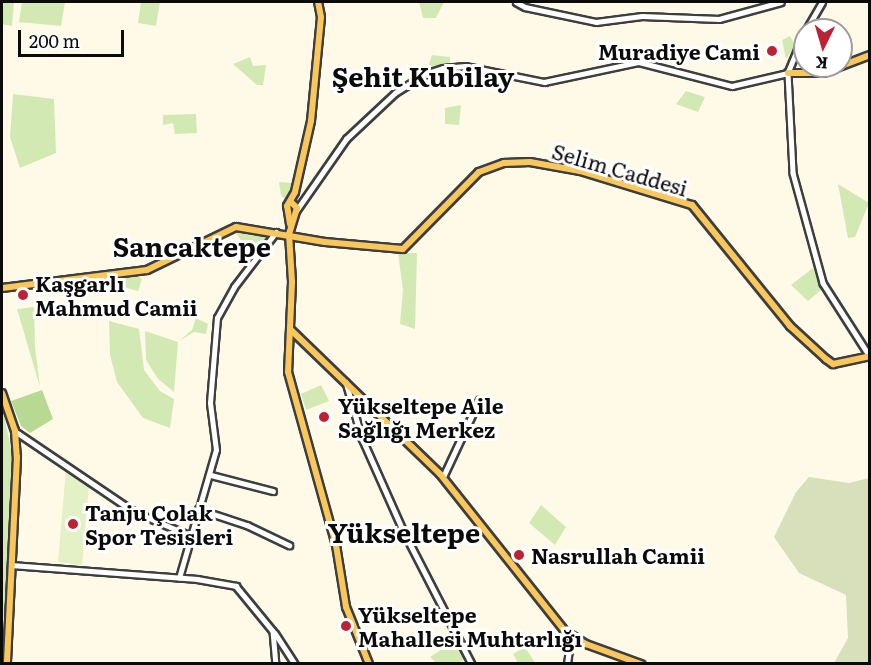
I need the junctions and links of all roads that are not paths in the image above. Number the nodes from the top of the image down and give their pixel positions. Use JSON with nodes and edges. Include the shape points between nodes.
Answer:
{"nodes":[{"id":1,"x":318,"y":2,"type":"edge"},
{"id":2,"x":516,"y":2,"type":"edge"},
{"id":3,"x":781,"y":2,"type":"edge"},
{"id":4,"x":822,"y":2,"type":"edge"},
{"id":5,"x":813,"y":18,"type":"edge"},
{"id":6,"x":870,"y":55,"type":"edge"},
{"id":7,"x":793,"y":61,"type":"edge"},
{"id":8,"x":788,"y":73,"type":"junction"},
{"id":9,"x":294,"y":207,"type":"junction"},
{"id":10,"x":290,"y":231,"type":"junction"},
{"id":11,"x":276,"y":232,"type":"junction"},
{"id":12,"x":2,"y":288,"type":"edge"},
{"id":13,"x":291,"y":330,"type":"junction"},
{"id":14,"x":869,"y":356,"type":"edge"},
{"id":15,"x":346,"y":382,"type":"junction"},
{"id":16,"x":2,"y":393,"type":"edge"},
{"id":17,"x":479,"y":400,"type":"dead end"},
{"id":18,"x":15,"y":431,"type":"junction"},
{"id":19,"x":211,"y":475,"type":"junction"},
{"id":20,"x":442,"y":477,"type":"junction"},
{"id":21,"x":273,"y":491,"type":"dead end"},
{"id":22,"x":198,"y":509,"type":"junction"},
{"id":23,"x":189,"y":535,"type":"junction"},
{"id":24,"x":289,"y":545,"type":"dead end"},
{"id":25,"x":11,"y":565,"type":"junction"},
{"id":26,"x":179,"y":578,"type":"junction"},
{"id":27,"x":273,"y":631,"type":"junction"},
{"id":28,"x":572,"y":636,"type":"junction"},
{"id":29,"x":7,"y":663,"type":"edge"},
{"id":30,"x":276,"y":663,"type":"edge"},
{"id":31,"x":295,"y":663,"type":"edge"},
{"id":32,"x":369,"y":663,"type":"edge"},
{"id":33,"x":472,"y":663,"type":"edge"},
{"id":34,"x":567,"y":663,"type":"edge"},
{"id":35,"x":641,"y":663,"type":"edge"}],
"edges":[{"from":1,"to":9,"type":"main road","via":[[321,17],[311,121]]},
{"from":2,"to":3,"type":"street","via":[[596,22],[642,16],[720,19]]},
{"from":4,"to":5,"type":"street"},
{"from":6,"to":8,"type":"main road","via":[[823,74]]},
{"from":7,"to":8,"type":"street"},
{"from":8,"to":9,"type":"street","via":[[732,86],[639,62],[544,82],[451,66],[425,74],[388,99],[346,139],[306,198]]},
{"from":8,"to":14,"type":"street","via":[[793,173],[813,253],[833,302]]},
{"from":9,"to":10,"type":"main road"},
{"from":10,"to":11,"type":"main road"},
{"from":10,"to":13,"type":"main road"},
{"from":10,"to":14,"type":"main road","name":"Selim Caddesi","via":[[325,242],[403,249],[479,172],[518,162],[558,165],[692,205],[790,326],[826,359],[833,364]]},
{"from":11,"to":12,"type":"main road","via":[[236,227],[147,270]]},
{"from":11,"to":19,"type":"street","via":[[234,287],[217,318],[210,403],[216,450]]},
{"from":13,"to":15,"type":"main road"},
{"from":13,"to":32,"type":"main road","via":[[288,372],[336,545],[346,607]]},
{"from":15,"to":20,"type":"main road"},
{"from":15,"to":33,"type":"street","via":[[362,438],[403,530]]},
{"from":16,"to":18,"type":"main road"},
{"from":17,"to":20,"type":"street"},
{"from":18,"to":23,"type":"street","via":[[133,511]]},
{"from":18,"to":25,"type":"main road"},
{"from":19,"to":21,"type":"street"},
{"from":19,"to":22,"type":"street"},
{"from":20,"to":28,"type":"main road"},
{"from":22,"to":23,"type":"street"},
{"from":22,"to":24,"type":"street","via":[[248,525]]},
{"from":23,"to":26,"type":"street"},
{"from":25,"to":26,"type":"street"},
{"from":25,"to":29,"type":"main road"},
{"from":26,"to":27,"type":"street","via":[[236,586]]},
{"from":27,"to":30,"type":"street"},
{"from":27,"to":31,"type":"street"},
{"from":28,"to":34,"type":"street"},
{"from":28,"to":35,"type":"main road"}]}
